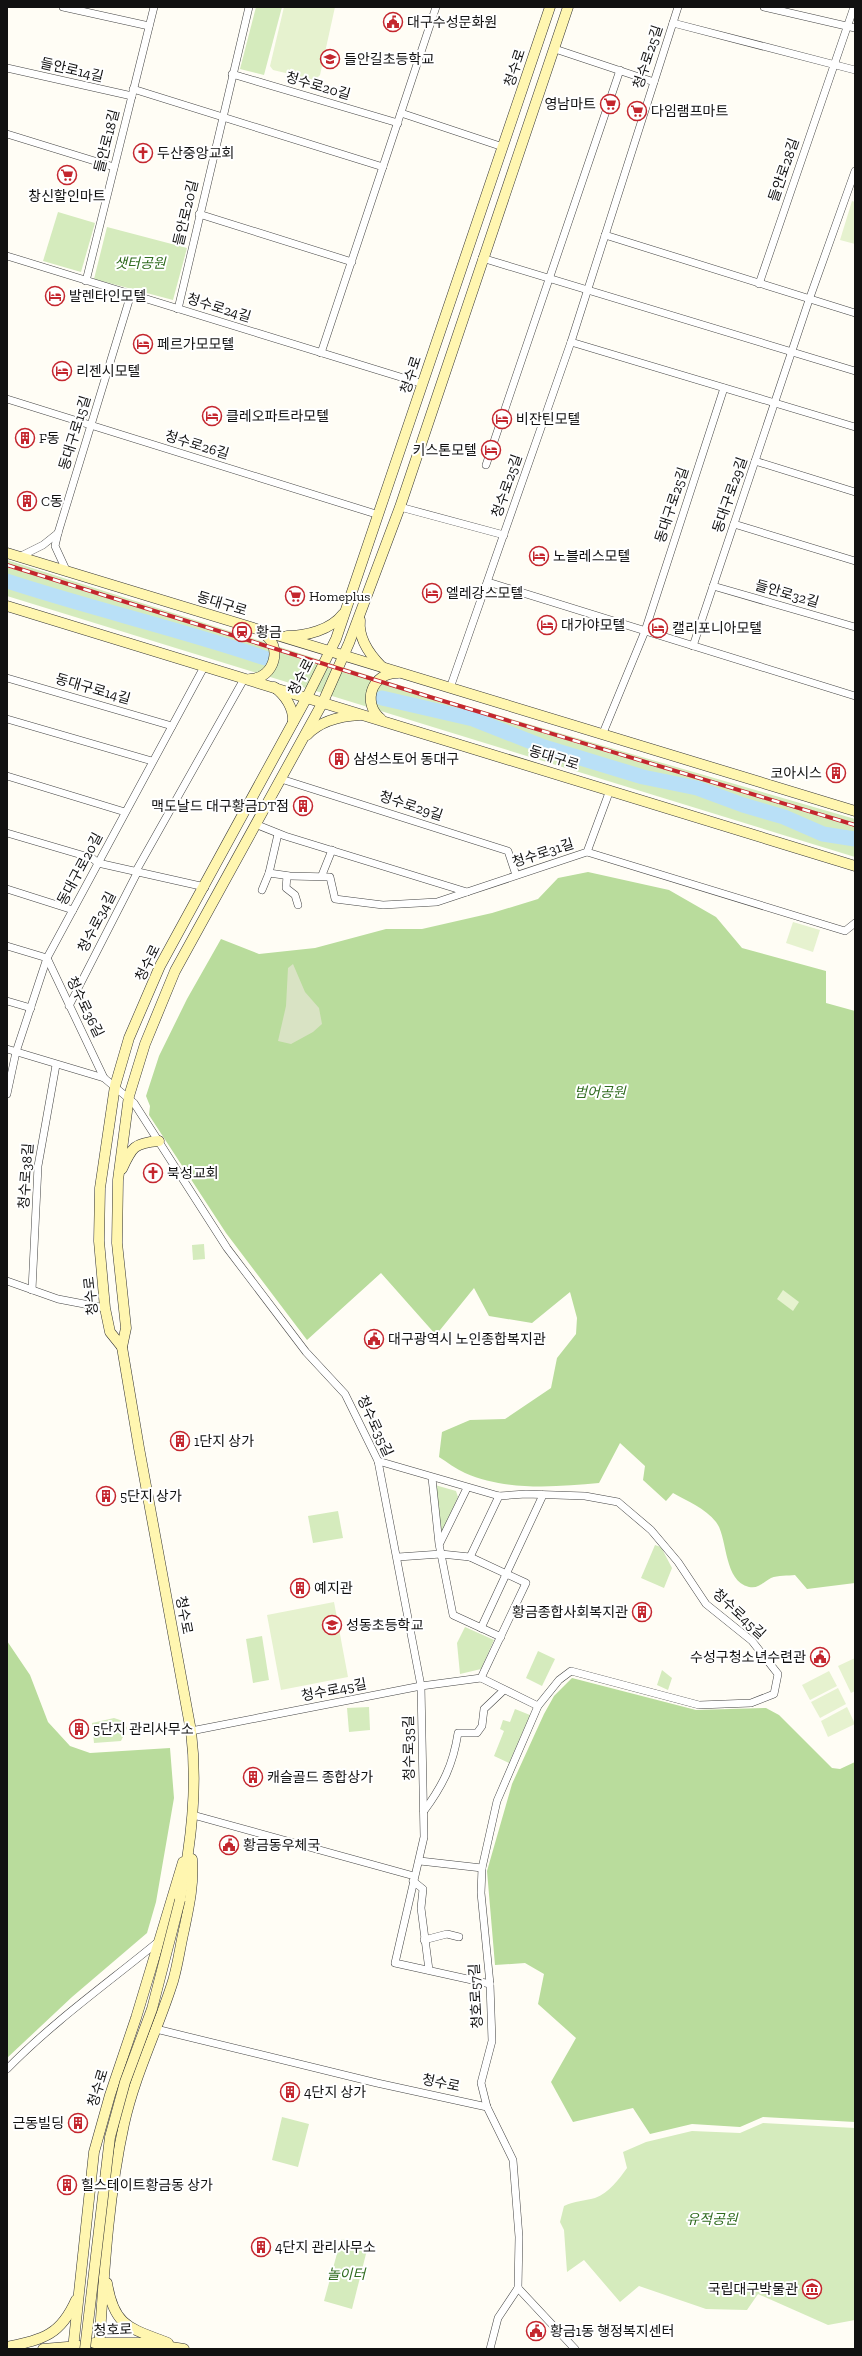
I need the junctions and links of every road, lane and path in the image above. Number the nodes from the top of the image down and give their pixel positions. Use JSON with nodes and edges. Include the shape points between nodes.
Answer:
{"nodes":[{"id":1,"x":63,"y":7,"type":"edge"},
{"id":2,"x":154,"y":7,"type":"edge"},
{"id":3,"x":249,"y":7,"type":"edge"},
{"id":4,"x":436,"y":7,"type":"edge"},
{"id":5,"x":550,"y":7,"type":"edge"},
{"id":6,"x":568,"y":7,"type":"edge"},
{"id":7,"x":678,"y":7,"type":"edge"},
{"id":8,"x":764,"y":7,"type":"edge"},
{"id":9,"x":854,"y":7,"type":"edge"},
{"id":10,"x":673,"y":23,"type":"junction"},
{"id":11,"x":149,"y":26,"type":"junction"},
{"id":12,"x":847,"y":26,"type":"junction"},
{"id":13,"x":855,"y":28,"type":"edge"},
{"id":14,"x":555,"y":50,"type":"junction"},
{"id":15,"x":834,"y":65,"type":"junction"},
{"id":16,"x":7,"y":68,"type":"edge"},
{"id":17,"x":620,"y":70,"type":"junction"},
{"id":18,"x":855,"y":70,"type":"edge"},
{"id":19,"x":232,"y":74,"type":"junction"},
{"id":20,"x":654,"y":82,"type":"junction"},
{"id":21,"x":133,"y":92,"type":"junction"},
{"id":22,"x":401,"y":113,"type":"junction"},
{"id":23,"x":222,"y":116,"type":"junction"},
{"id":24,"x":398,"y":123,"type":"junction"},
{"id":25,"x":7,"y":134,"type":"edge"},
{"id":26,"x":503,"y":147,"type":"junction"},
{"id":27,"x":383,"y":167,"type":"junction"},
{"id":28,"x":114,"y":168,"type":"junction"},
{"id":29,"x":855,"y":171,"type":"edge"},
{"id":30,"x":851,"y":193,"type":"edge"},
{"id":31,"x":199,"y":214,"type":"junction"},
{"id":32,"x":605,"y":235,"type":"junction"},
{"id":33,"x":7,"y":256,"type":"edge"},
{"id":34,"x":482,"y":258,"type":"junction"},
{"id":35,"x":352,"y":262,"type":"junction"},
{"id":36,"x":549,"y":278,"type":"junction"},
{"id":37,"x":86,"y":280,"type":"junction"},
{"id":38,"x":759,"y":284,"type":"junction"},
{"id":39,"x":587,"y":291,"type":"junction"},
{"id":40,"x":131,"y":294,"type":"junction"},
{"id":41,"x":809,"y":300,"type":"junction"},
{"id":42,"x":178,"y":309,"type":"junction"},
{"id":43,"x":855,"y":313,"type":"edge"},
{"id":44,"x":571,"y":342,"type":"junction"},
{"id":45,"x":791,"y":352,"type":"junction"},
{"id":46,"x":322,"y":353,"type":"junction"},
{"id":47,"x":855,"y":371,"type":"edge"},
{"id":48,"x":423,"y":384,"type":"junction"},
{"id":49,"x":724,"y":388,"type":"junction"},
{"id":50,"x":7,"y":399,"type":"edge"},
{"id":51,"x":774,"y":403,"type":"junction"},
{"id":52,"x":91,"y":425,"type":"junction"},
{"id":53,"x":855,"y":427,"type":"edge"},
{"id":54,"x":755,"y":461,"type":"junction"},
{"id":55,"x":486,"y":465,"type":"dead end"},
{"id":56,"x":855,"y":492,"type":"edge"},
{"id":57,"x":400,"y":507,"type":"junction"},
{"id":58,"x":379,"y":515,"type":"junction"},
{"id":59,"x":734,"y":524,"type":"junction"},
{"id":60,"x":58,"y":533,"type":"junction"},
{"id":61,"x":504,"y":535,"type":"junction"},
{"id":62,"x":7,"y":554,"type":"edge"},
{"id":63,"x":18,"y":557,"type":"junction"},
{"id":64,"x":855,"y":562,"type":"edge"},
{"id":65,"x":67,"y":572,"type":"junction"},
{"id":66,"x":488,"y":582,"type":"junction"},
{"id":67,"x":713,"y":586,"type":"junction"},
{"id":68,"x":7,"y":606,"type":"edge"},
{"id":69,"x":344,"y":613,"type":"junction"},
{"id":70,"x":360,"y":614,"type":"junction"},
{"id":71,"x":855,"y":627,"type":"edge"},
{"id":72,"x":258,"y":630,"type":"junction"},
{"id":73,"x":644,"y":631,"type":"junction"},
{"id":74,"x":277,"y":635,"type":"junction"},
{"id":75,"x":693,"y":646,"type":"junction"},
{"id":76,"x":330,"y":652,"type":"junction"},
{"id":77,"x":344,"y":656,"type":"junction"},
{"id":78,"x":382,"y":666,"type":"junction"},
{"id":79,"x":204,"y":667,"type":"junction"},
{"id":80,"x":406,"y":676,"type":"junction"},
{"id":81,"x":7,"y":678,"type":"edge"},
{"id":82,"x":244,"y":679,"type":"junction"},
{"id":83,"x":272,"y":686,"type":"junction"},
{"id":84,"x":450,"y":688,"type":"junction"},
{"id":85,"x":855,"y":696,"type":"edge"},
{"id":86,"x":307,"y":697,"type":"junction"},
{"id":87,"x":323,"y":702,"type":"junction"},
{"id":88,"x":365,"y":715,"type":"junction"},
{"id":89,"x":7,"y":719,"type":"edge"},
{"id":90,"x":293,"y":722,"type":"junction"},
{"id":91,"x":388,"y":722,"type":"junction"},
{"id":92,"x":172,"y":726,"type":"junction"},
{"id":93,"x":603,"y":733,"type":"junction"},
{"id":94,"x":301,"y":742,"type":"junction"},
{"id":95,"x":152,"y":761,"type":"junction"},
{"id":96,"x":7,"y":776,"type":"edge"},
{"id":97,"x":282,"y":779,"type":"junction"},
{"id":98,"x":610,"y":790,"type":"junction"},
{"id":99,"x":855,"y":811,"type":"edge"},
{"id":100,"x":125,"y":812,"type":"junction"},
{"id":101,"x":255,"y":824,"type":"junction"},
{"id":102,"x":7,"y":833,"type":"edge"},
{"id":103,"x":278,"y":834,"type":"junction"},
{"id":104,"x":332,"y":850,"type":"junction"},
{"id":105,"x":587,"y":852,"type":"junction"},
{"id":106,"x":98,"y":862,"type":"junction"},
{"id":107,"x":855,"y":866,"type":"edge"},
{"id":108,"x":137,"y":871,"type":"junction"},
{"id":109,"x":269,"y":873,"type":"junction"},
{"id":110,"x":322,"y":875,"type":"junction"},
{"id":111,"x":287,"y":876,"type":"junction"},
{"id":112,"x":516,"y":876,"type":"junction"},
{"id":113,"x":204,"y":887,"type":"junction"},
{"id":114,"x":7,"y":889,"type":"edge"},
{"id":115,"x":262,"y":890,"type":"dead end"},
{"id":116,"x":467,"y":892,"type":"junction"},
{"id":117,"x":298,"y":905,"type":"dead end"},
{"id":118,"x":73,"y":910,"type":"junction"},
{"id":119,"x":855,"y":923,"type":"edge"},
{"id":120,"x":7,"y":946,"type":"edge"},
{"id":121,"x":47,"y":958,"type":"junction"},
{"id":122,"x":7,"y":1001,"type":"edge"},
{"id":123,"x":69,"y":1006,"type":"junction"},
{"id":124,"x":31,"y":1008,"type":"junction"},
{"id":125,"x":7,"y":1050,"type":"edge"},
{"id":126,"x":16,"y":1052,"type":"junction"},
{"id":127,"x":56,"y":1065,"type":"junction"},
{"id":128,"x":104,"y":1078,"type":"junction"},
{"id":129,"x":115,"y":1086,"type":"junction"},
{"id":130,"x":7,"y":1094,"type":"edge"},
{"id":131,"x":129,"y":1096,"type":"junction"},
{"id":132,"x":159,"y":1141,"type":"junction"},
{"id":133,"x":118,"y":1180,"type":"junction"},
{"id":134,"x":7,"y":1281,"type":"edge"},
{"id":135,"x":32,"y":1290,"type":"junction"},
{"id":136,"x":105,"y":1308,"type":"junction"},
{"id":137,"x":122,"y":1347,"type":"junction"},
{"id":138,"x":378,"y":1461,"type":"junction"},
{"id":139,"x":432,"y":1478,"type":"junction"},
{"id":140,"x":467,"y":1488,"type":"junction"},
{"id":141,"x":543,"y":1495,"type":"junction"},
{"id":142,"x":499,"y":1496,"type":"junction"},
{"id":143,"x":439,"y":1544,"type":"junction"},
{"id":144,"x":441,"y":1554,"type":"junction"},
{"id":145,"x":398,"y":1557,"type":"junction"},
{"id":146,"x":470,"y":1557,"type":"junction"},
{"id":147,"x":507,"y":1574,"type":"junction"},
{"id":148,"x":481,"y":1628,"type":"junction"},
{"id":149,"x":501,"y":1637,"type":"junction"},
{"id":150,"x":481,"y":1678,"type":"junction"},
{"id":151,"x":421,"y":1686,"type":"junction"},
{"id":152,"x":504,"y":1690,"type":"junction"},
{"id":153,"x":538,"y":1706,"type":"junction"},
{"id":154,"x":191,"y":1731,"type":"junction"},
{"id":155,"x":424,"y":1811,"type":"junction"},
{"id":156,"x":193,"y":1815,"type":"junction"},
{"id":157,"x":191,"y":1843,"type":"junction"},
{"id":158,"x":420,"y":1861,"type":"junction"},
{"id":159,"x":482,"y":1868,"type":"junction"},
{"id":160,"x":414,"y":1878,"type":"junction"},
{"id":161,"x":459,"y":1937,"type":"dead end"},
{"id":162,"x":160,"y":1940,"type":"junction"},
{"id":163,"x":424,"y":1940,"type":"junction"},
{"id":164,"x":429,"y":1970,"type":"junction"},
{"id":165,"x":490,"y":1984,"type":"junction"},
{"id":166,"x":156,"y":2029,"type":"junction"},
{"id":167,"x":7,"y":2069,"type":"edge"},
{"id":168,"x":488,"y":2107,"type":"junction"},
{"id":169,"x":82,"y":2264,"type":"junction"},
{"id":170,"x":106,"y":2265,"type":"junction"},
{"id":171,"x":518,"y":2288,"type":"junction"},
{"id":172,"x":99,"y":2346,"type":"edge"},
{"id":173,"x":7,"y":2347,"type":"edge"},
{"id":174,"x":73,"y":2348,"type":"edge"},
{"id":175,"x":43,"y":2349,"type":"edge"},
{"id":176,"x":85,"y":2349,"type":"edge"},
{"id":177,"x":185,"y":2349,"type":"edge"},
{"id":178,"x":490,"y":2349,"type":"edge"},
{"id":179,"x":575,"y":2349,"type":"edge"}],
"edges":[{"from":1,"to":11,"type":"street"},
{"from":2,"to":11,"type":"street","name":"들안로18길"},
{"from":3,"to":19,"type":"street","name":"들안로20길"},
{"from":4,"to":22,"type":"street"},
{"from":5,"to":26,"type":"main road","name":"청수로"},
{"from":6,"to":14,"type":"main road","name":"청수로"},
{"from":7,"to":10,"type":"street"},
{"from":8,"to":12,"type":"street"},
{"from":9,"to":12,"type":"street","name":"들안로28길"},
{"from":10,"to":15,"type":"street","name":"청수로25길"},
{"from":10,"to":20,"type":"street","name":"청수로25길"},
{"from":11,"to":21,"type":"street","name":"들안로18길"},
{"from":12,"to":13,"type":"street"},
{"from":12,"to":15,"type":"street","name":"들안로28길"},
{"from":14,"to":17,"type":"street"},
{"from":14,"to":34,"type":"main road","name":"청수로"},
{"from":15,"to":18,"type":"street"},
{"from":15,"to":38,"type":"street","name":"들안로28길"},
{"from":16,"to":21,"type":"street","name":"들안로14길"},
{"from":17,"to":20,"type":"street"},
{"from":17,"to":36,"type":"street"},
{"from":19,"to":23,"type":"street","name":"들안로20길"},
{"from":19,"to":24,"type":"street","name":"청수로20길"},
{"from":20,"to":32,"type":"street","name":"청수로25길"},
{"from":21,"to":23,"type":"street","name":"들안로14길"},
{"from":21,"to":28,"type":"street","name":"들안로18길"},
{"from":22,"to":24,"type":"street"},
{"from":22,"to":26,"type":"street"},
{"from":23,"to":27,"type":"street"},
{"from":23,"to":31,"type":"street","name":"들안로20길"},
{"from":24,"to":27,"type":"street"},
{"from":25,"to":28,"type":"street"},
{"from":26,"to":48,"type":"main road","name":"청수로"},
{"from":27,"to":35,"type":"street"},
{"from":28,"to":37,"type":"street","name":"들안로18길"},
{"from":29,"to":30,"type":"street"},
{"from":30,"to":41,"type":"street"},
{"from":31,"to":35,"type":"street"},
{"from":31,"to":42,"type":"street","name":"들안로20길"},
{"from":32,"to":38,"type":"street"},
{"from":32,"to":39,"type":"street","name":"청수로25길"},
{"from":33,"to":37,"type":"street","name":"청수로24길"},
{"from":34,"to":36,"type":"street"},
{"from":34,"to":57,"type":"main road","name":"청수로"},
{"from":35,"to":46,"type":"street"},
{"from":36,"to":39,"type":"street"},
{"from":36,"to":55,"type":"street"},
{"from":37,"to":40,"type":"street","name":"청수로24길"},
{"from":38,"to":41,"type":"street"},
{"from":39,"to":44,"type":"street","name":"청수로25길"},
{"from":39,"to":45,"type":"street"},
{"from":40,"to":42,"type":"street","name":"청수로24길"},
{"from":40,"to":52,"type":"street","name":"동대구로15길"},
{"from":41,"to":43,"type":"street"},
{"from":41,"to":45,"type":"street"},
{"from":42,"to":46,"type":"street","name":"청수로24길"},
{"from":44,"to":49,"type":"street"},
{"from":44,"to":61,"type":"street","name":"청수로25길"},
{"from":45,"to":47,"type":"street"},
{"from":45,"to":51,"type":"street","name":"동대구로29길"},
{"from":46,"to":48,"type":"street","name":"청수로24길"},
{"from":48,"to":58,"type":"main road","name":"청수로"},
{"from":49,"to":51,"type":"street"},
{"from":49,"to":73,"type":"street","name":"동대구로25길"},
{"from":50,"to":52,"type":"street","name":"청수로26길"},
{"from":51,"to":53,"type":"street"},
{"from":51,"to":54,"type":"street","name":"동대구로29길"},
{"from":52,"to":58,"type":"street","name":"청수로26길"},
{"from":52,"to":60,"type":"street","name":"동대구로15길"},
{"from":54,"to":56,"type":"street"},
{"from":54,"to":59,"type":"street","name":"동대구로29길"},
{"from":57,"to":61,"type":"street","name":"청수로25길"},
{"from":57,"to":70,"type":"main road","name":"청수로"},
{"from":58,"to":69,"type":"main road","name":"청수로"},
{"from":59,"to":64,"type":"street"},
{"from":59,"to":67,"type":"street","name":"동대구로29길"},
{"from":60,"to":63,"type":"street","via":[[43,545]]},
{"from":60,"to":65,"type":"street","name":"동대구로15길","via":[[55,546]]},
{"from":61,"to":66,"type":"street"},
{"from":62,"to":63,"type":"main road","name":"동대구로"},
{"from":63,"to":65,"type":"main road","name":"동대구로"},
{"from":65,"to":72,"type":"main road","name":"동대구로"},
{"from":66,"to":73,"type":"street"},
{"from":66,"to":84,"type":"street"},
{"from":67,"to":71,"type":"street","name":"들안로32길"},
{"from":67,"to":75,"type":"street","name":"동대구로29길"},
{"from":68,"to":79,"type":"main road","name":"동대구로"},
{"from":69,"to":74,"type":"main road","via":[[330,625],[312,633]]},
{"from":69,"to":76,"type":"main road","name":"청수로"},
{"from":70,"to":77,"type":"main road","name":"청수로"},
{"from":70,"to":78,"type":"main road","via":[[359,628],[362,637],[368,650]]},
{"from":72,"to":74,"type":"main road","name":"동대구로"},
{"from":72,"to":82,"type":"main road","via":[[271,640],[275,652],[273,665],[261,677]]},
{"from":73,"to":75,"type":"street"},
{"from":73,"to":93,"type":"street","name":"동대구로25길"},
{"from":74,"to":76,"type":"main road","name":"동대구로"},
{"from":75,"to":85,"type":"street"},
{"from":76,"to":77,"type":"main road","name":"동대구로"},
{"from":76,"to":86,"type":"main road","name":"청수로"},
{"from":77,"to":78,"type":"main road","name":"동대구로"},
{"from":77,"to":87,"type":"main road","name":"청수로"},
{"from":78,"to":80,"type":"main road","name":"동대구로"},
{"from":79,"to":82,"type":"main road","name":"동대구로"},
{"from":79,"to":92,"type":"street","name":"동대구로20길"},
{"from":80,"to":84,"type":"main road","name":"동대구로"},
{"from":80,"to":91,"type":"main road","via":[[400,673],[386,675],[371,689],[370,703],[373,710],[382,720]]},
{"from":81,"to":92,"type":"street","name":"동대구로14길"},
{"from":82,"to":83,"type":"main road","name":"동대구로"},
{"from":82,"to":108,"type":"street"},
{"from":83,"to":86,"type":"main road","name":"동대구로"},
{"from":83,"to":90,"type":"main road","via":[[287,701]]},
{"from":84,"to":93,"type":"main road","name":"동대구로"},
{"from":86,"to":87,"type":"main road","name":"동대구로"},
{"from":86,"to":90,"type":"main road","name":"청수로"},
{"from":87,"to":88,"type":"main road","name":"동대구로"},
{"from":87,"to":94,"type":"main road","name":"청수로"},
{"from":88,"to":91,"type":"main road","name":"동대구로"},
{"from":88,"to":94,"type":"main road","via":[[339,718],[322,724],[313,729]]},
{"from":89,"to":95,"type":"street"},
{"from":90,"to":113,"type":"main road","name":"청수로"},
{"from":91,"to":98,"type":"main road","name":"동대구로"},
{"from":92,"to":95,"type":"street","name":"동대구로20길"},
{"from":93,"to":99,"type":"main road","name":"동대구로"},
{"from":94,"to":97,"type":"main road","name":"청수로"},
{"from":95,"to":100,"type":"street","name":"동대구로20길"},
{"from":96,"to":100,"type":"street"},
{"from":97,"to":101,"type":"main road","name":"청수로"},
{"from":97,"to":112,"type":"street","name":"청수로29길","via":[[508,851]]},
{"from":98,"to":105,"type":"street","name":"청수로31길"},
{"from":98,"to":107,"type":"main road","name":"동대구로"},
{"from":100,"to":106,"type":"street","name":"동대구로20길"},
{"from":101,"to":103,"type":"street"},
{"from":101,"to":131,"type":"main road","name":"청수로","via":[[175,972],[145,1044]]},
{"from":102,"to":106,"type":"street"},
{"from":103,"to":104,"type":"street"},
{"from":103,"to":109,"type":"street"},
{"from":104,"to":110,"type":"street"},
{"from":104,"to":116,"type":"street"},
{"from":105,"to":112,"type":"street","name":"청수로31길"},
{"from":105,"to":119,"type":"street","via":[[845,931]]},
{"from":106,"to":108,"type":"street"},
{"from":106,"to":118,"type":"street","name":"동대구로20길"},
{"from":108,"to":113,"type":"street"},
{"from":108,"to":123,"type":"street","name":"청수로34길"},
{"from":109,"to":111,"type":"street"},
{"from":109,"to":115,"type":"street"},
{"from":110,"to":111,"type":"street"},
{"from":110,"to":116,"type":"street","name":"청수로31길","via":[[330,877],[335,899],[383,905],[437,902]]},
{"from":111,"to":117,"type":"street","via":[[286,888],[295,895]]},
{"from":112,"to":116,"type":"street","name":"청수로31길"},
{"from":113,"to":129,"type":"main road","name":"청수로","via":[[160,966],[129,1038]]},
{"from":114,"to":118,"type":"street"},
{"from":118,"to":121,"type":"street","name":"동대구로20길"},
{"from":120,"to":121,"type":"street"},
{"from":121,"to":123,"type":"street","name":"청수로36길"},
{"from":121,"to":124,"type":"street","name":"동대구로20길"},
{"from":122,"to":124,"type":"street"},
{"from":123,"to":128,"type":"street","name":"청수로36길"},
{"from":124,"to":126,"type":"street","name":"동대구로20길"},
{"from":125,"to":126,"type":"street"},
{"from":126,"to":127,"type":"street"},
{"from":126,"to":130,"type":"street","name":"동대구로20길"},
{"from":127,"to":128,"type":"street"},
{"from":127,"to":135,"type":"street","name":"청수로38길","via":[[38,1166]]},
{"from":128,"to":129,"type":"street","name":"청수로36길"},
{"from":129,"to":131,"type":"street","name":"청수로36길"},
{"from":129,"to":136,"type":"main road","name":"청수로","via":[[100,1188],[99,1241]]},
{"from":131,"to":132,"type":"street","name":"청수로35길"},
{"from":131,"to":133,"type":"main road","name":"청수로"},
{"from":132,"to":133,"type":"main road","via":[[144,1142],[131,1149]]},
{"from":132,"to":138,"type":"street","name":"청수로35길","via":[[227,1248],[306,1352],[345,1394]]},
{"from":133,"to":137,"type":"main road","name":"청수로","via":[[117,1243],[126,1328]]},
{"from":134,"to":135,"type":"street"},
{"from":135,"to":136,"type":"street","via":[[58,1299]]},
{"from":136,"to":137,"type":"main road","name":"청수로","via":[[110,1332]]},
{"from":137,"to":154,"type":"main road","name":"청수로","via":[[138,1448]]},
{"from":138,"to":139,"type":"street","name":"청수로45길"},
{"from":138,"to":145,"type":"street","name":"청수로35길"},
{"from":139,"to":140,"type":"street","name":"청수로45길"},
{"from":139,"to":143,"type":"street"},
{"from":140,"to":142,"type":"street","name":"청수로45길"},
{"from":140,"to":143,"type":"street"},
{"from":141,"to":142,"type":"street","name":"청수로45길"},
{"from":141,"to":147,"type":"street"},
{"from":141,"to":153,"type":"street","name":"청수로45길","via":[[585,1496],[618,1502],[651,1530],[678,1562],[706,1604],[752,1641],[778,1674],[774,1694],[751,1703],[700,1705],[571,1671],[559,1680]]},
{"from":142,"to":146,"type":"street"},
{"from":143,"to":144,"type":"street"},
{"from":144,"to":145,"type":"street"},
{"from":144,"to":146,"type":"street"},
{"from":144,"to":148,"type":"street","via":[[452,1615]]},
{"from":145,"to":151,"type":"street","name":"청수로35길"},
{"from":146,"to":147,"type":"street"},
{"from":147,"to":148,"type":"street"},
{"from":147,"to":149,"type":"street","via":[[526,1583]]},
{"from":148,"to":149,"type":"street"},
{"from":149,"to":150,"type":"street"},
{"from":150,"to":151,"type":"street","name":"청수로45길"},
{"from":150,"to":152,"type":"street"},
{"from":151,"to":154,"type":"street","name":"청수로45길"},
{"from":151,"to":155,"type":"street","name":"청수로35길"},
{"from":152,"to":153,"type":"street"},
{"from":152,"to":155,"type":"street","via":[[484,1709],[482,1726],[476,1733],[458,1733],[456,1748],[442,1786]]},
{"from":153,"to":159,"type":"street","name":"청호로57길","via":[[498,1801]]},
{"from":154,"to":156,"type":"main road","name":"청수로","via":[[195,1763]]},
{"from":155,"to":158,"type":"street","name":"청수로35길","via":[[424,1837]]},
{"from":156,"to":157,"type":"main road","name":"청수로"},
{"from":156,"to":160,"type":"street"},
{"from":157,"to":162,"type":"main road","name":"청수로","via":[[177,1877]]},
{"from":157,"to":166,"type":"main road","name":"청수로","via":[[193,1880],[190,1900],[173,1980]]},
{"from":157,"to":176,"type":"main road","name":"청수로","bridge":true,"via":[[180,1900],[152,2008],[125,2082],[110,2137]]},
{"from":158,"to":159,"type":"street"},
{"from":158,"to":160,"type":"street","name":"청수로35길"},
{"from":159,"to":165,"type":"street","name":"청호로57길","via":[[481,1893]]},
{"from":160,"to":163,"type":"street","via":[[423,1889],[421,1908]]},
{"from":160,"to":164,"type":"street","name":"청수로35길","via":[[395,1963]]},
{"from":161,"to":163,"type":"street","via":[[447,1934]]},
{"from":162,"to":167,"type":"street","via":[[110,1981],[82,2000]]},
{"from":162,"to":169,"type":"main road","name":"청수로","via":[[94,2152]]},
{"from":163,"to":164,"type":"street"},
{"from":164,"to":165,"type":"street","name":"청수로35길"},
{"from":165,"to":168,"type":"street","name":"청호로57길","via":[[492,2041],[481,2083]]},
{"from":166,"to":168,"type":"street","name":"청수로","via":[[377,2083]]},
{"from":166,"to":170,"type":"main road","name":"청수로","via":[[124,2123]]},
{"from":168,"to":171,"type":"street","name":"청호로57길","via":[[513,2160],[519,2237]]},
{"from":169,"to":170,"type":"main road","via":[[87,2272],[93,2275],[99,2273]]},
{"from":169,"to":173,"type":"main road","via":[[76,2299],[67,2319],[52,2333],[27,2343]]},
{"from":169,"to":174,"type":"main road","name":"청수로"},
{"from":170,"to":172,"type":"main road","name":"청수로"},
{"from":170,"to":177,"type":"main road","via":[[111,2306],[118,2318],[127,2326]]},
{"from":171,"to":178,"type":"street","via":[[498,2318]]},
{"from":171,"to":179,"type":"street"},
{"from":172,"to":174,"type":"main road","name":"청호로"},
{"from":172,"to":177,"type":"main road","name":"청호로","via":[[144,2343]]},
{"from":174,"to":175,"type":"main road","name":"청호로"}]}
